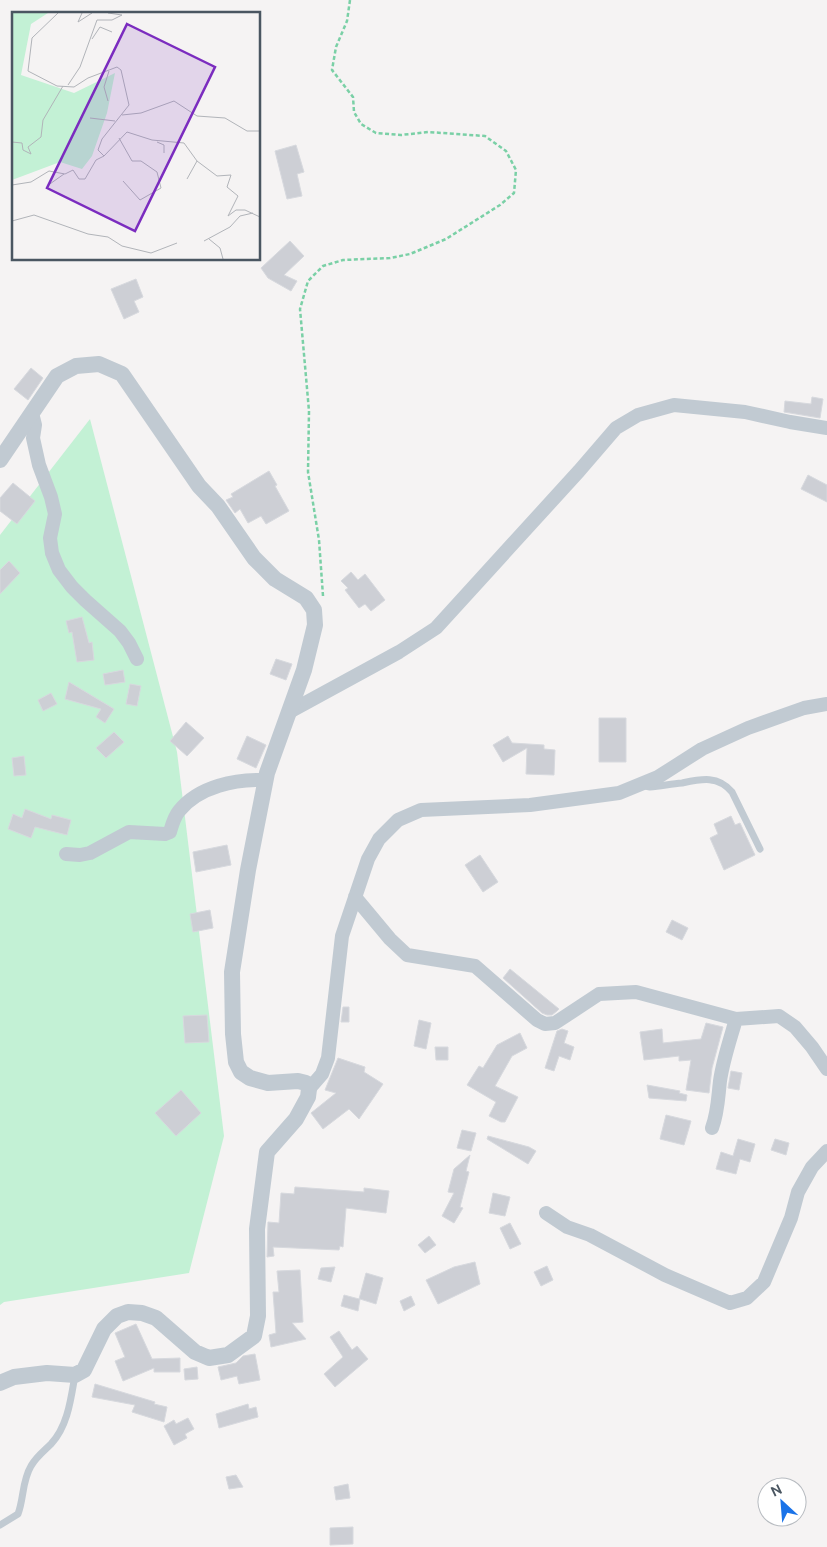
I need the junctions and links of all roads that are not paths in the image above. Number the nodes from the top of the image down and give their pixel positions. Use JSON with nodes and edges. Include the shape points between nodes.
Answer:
{"nodes":[{"id":1,"x":32,"y":413,"type":"junction"},
{"id":2,"x":827,"y":428,"type":"edge"},
{"id":3,"x":0,"y":460,"type":"edge"},
{"id":4,"x":137,"y":659,"type":"dead end"},
{"id":5,"x":827,"y":704,"type":"edge"},
{"id":6,"x":289,"y":712,"type":"junction"},
{"id":7,"x":266,"y":780,"type":"junction"},
{"id":8,"x":637,"y":786,"type":"junction"},
{"id":9,"x":760,"y":849,"type":"dead end"},
{"id":10,"x":66,"y":854,"type":"dead end"},
{"id":11,"x":355,"y":897,"type":"junction"},
{"id":12,"x":736,"y":1019,"type":"junction"},
{"id":13,"x":827,"y":1069,"type":"edge"},
{"id":14,"x":309,"y":1089,"type":"junction"},
{"id":15,"x":712,"y":1128,"type":"dead end"},
{"id":16,"x":827,"y":1151,"type":"edge"},
{"id":17,"x":546,"y":1213,"type":"dead end"},
{"id":18,"x":75,"y":1375,"type":"junction"},
{"id":19,"x":0,"y":1383,"type":"edge"},
{"id":20,"x":0,"y":1525,"type":"edge"}],
"edges":[{"from":1,"to":3,"type":"street"},
{"from":1,"to":4,"type":"street","via":[[39,465],[55,514],[50,538],[59,570],[72,587],[120,632]]},
{"from":1,"to":6,"type":"street","via":[[57,376],[76,366],[99,364],[122,374],[199,486],[218,506],[254,558],[275,579],[306,598],[314,610],[315,625],[304,670]]},
{"from":2,"to":6,"type":"street","via":[[745,412],[674,405],[638,415],[616,428],[436,628]]},
{"from":5,"to":8,"type":"street","via":[[804,708],[748,728],[702,749],[658,777]]},
{"from":6,"to":7,"type":"street"},
{"from":7,"to":10,"type":"street","via":[[234,782],[195,797],[179,810],[170,832],[165,834],[128,832],[90,853]]},
{"from":7,"to":14,"type":"street","via":[[232,972],[236,1062],[241,1072],[250,1078],[268,1083],[298,1081],[306,1083]]},
{"from":8,"to":9,"type":"lane","via":[[703,779],[726,785]]},
{"from":8,"to":11,"type":"street","via":[[619,793],[530,805],[421,810],[398,820],[379,839],[368,859]]},
{"from":11,"to":12,"type":"street","via":[[407,955],[475,966],[545,1024],[555,1023],[599,994],[636,992]]},
{"from":11,"to":14,"type":"street","via":[[342,936],[328,1058],[322,1074]]},
{"from":12,"to":13,"type":"street","via":[[779,1016],[795,1027]]},
{"from":12,"to":15,"type":"street"},
{"from":14,"to":18,"type":"street","via":[[296,1119],[267,1152],[257,1229],[258,1316],[254,1336],[228,1354],[209,1358],[195,1352],[156,1318],[142,1312],[128,1312],[117,1316],[104,1329],[84,1370]]},
{"from":16,"to":17,"type":"street","via":[[812,1167],[798,1192],[791,1218],[764,1282],[747,1298],[730,1303],[664,1275],[590,1235],[567,1227]]},
{"from":18,"to":19,"type":"street","via":[[47,1372],[14,1377]]},
{"from":18,"to":20,"type":"lane","via":[[70,1405],[60,1430],[30,1466],[18,1514]]}]}
